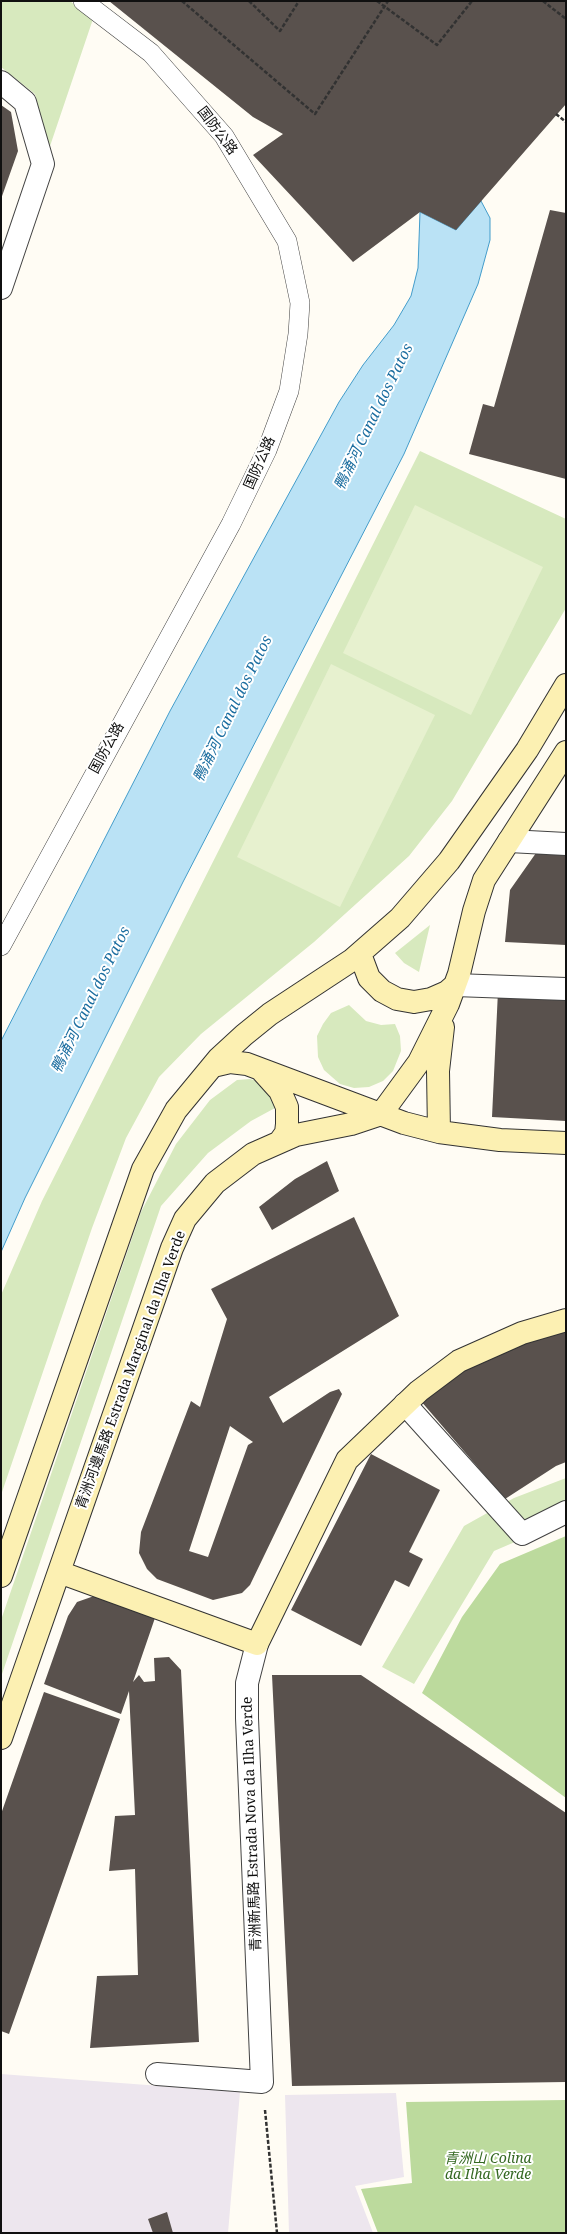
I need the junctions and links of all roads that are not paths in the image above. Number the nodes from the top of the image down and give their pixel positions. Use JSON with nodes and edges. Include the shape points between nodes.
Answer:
{"nodes":[{"id":1,"x":83,"y":1,"type":"edge"},
{"id":2,"x":1,"y":82,"type":"edge"},
{"id":3,"x":1,"y":288,"type":"edge"},
{"id":4,"x":566,"y":685,"type":"edge"},
{"id":5,"x":566,"y":752,"type":"edge"},
{"id":6,"x":509,"y":841,"type":"junction"},
{"id":7,"x":566,"y":844,"type":"edge"},
{"id":8,"x":1,"y":946,"type":"edge"},
{"id":9,"x":360,"y":954,"type":"junction"},
{"id":10,"x":566,"y":989,"type":"edge"},
{"id":11,"x":451,"y":994,"type":"junction"},
{"id":12,"x":213,"y":1066,"type":"junction"},
{"id":13,"x":256,"y":1068,"type":"junction"},
{"id":14,"x":381,"y":1114,"type":"junction"},
{"id":15,"x":439,"y":1132,"type":"junction"},
{"id":16,"x":281,"y":1140,"type":"junction"},
{"id":17,"x":566,"y":1143,"type":"edge"},
{"id":18,"x":566,"y":1320,"type":"edge"},
{"id":19,"x":405,"y":1404,"type":"junction"},
{"id":20,"x":566,"y":1512,"type":"edge"},
{"id":21,"x":59,"y":1572,"type":"junction"},
{"id":22,"x":1,"y":1576,"type":"edge"},
{"id":23,"x":257,"y":1644,"type":"junction"},
{"id":24,"x":1,"y":1738,"type":"edge"},
{"id":25,"x":157,"y":2074,"type":"dead end"}],
"edges":[{"from":1,"to":8,"type":"lane","name":"国防公路","via":[[151,53],[224,136],[288,241],[300,303],[298,334],[289,391],[267,450],[230,524]]},
{"from":2,"to":3,"type":"street","via":[[25,102],[43,164]]},
{"from":4,"to":9,"type":"main road","via":[[527,750],[449,861],[400,918]]},
{"from":5,"to":6,"type":"main road"},
{"from":6,"to":7,"type":"street"},
{"from":6,"to":11,"type":"main road","via":[[484,880],[474,911],[468,943]]},
{"from":9,"to":11,"type":"main road","via":[[369,978],[382,991],[397,999],[414,1002],[431,999],[447,992]]},
{"from":9,"to":12,"type":"main road","via":[[270,1014],[244,1035]]},
{"from":10,"to":11,"type":"street"},
{"from":11,"to":14,"type":"main road","via":[[419,1062]]},
{"from":11,"to":15,"type":"main road","via":[[441,1038],[438,1071]]},
{"from":12,"to":13,"type":"main road","via":[[230,1062]]},
{"from":12,"to":22,"type":"main road","via":[[176,1110],[143,1168]]},
{"from":13,"to":14,"type":"main road"},
{"from":13,"to":16,"type":"main road","via":[[275,1083],[284,1098],[287,1124],[286,1133]]},
{"from":14,"to":15,"type":"main road"},
{"from":14,"to":16,"type":"main road","name":"青洲河邊馬路 Estrada Marginal da Ilha Verde","via":[[351,1124]]},
{"from":15,"to":17,"type":"main road","via":[[500,1140]]},
{"from":16,"to":21,"type":"main road","name":"青洲河邊馬路 Estrada Marginal da Ilha Verde","via":[[253,1154],[227,1172],[204,1194],[185,1220],[172,1248]]},
{"from":18,"to":19,"type":"main road","name":"青洲新馬路 Estrada Nova da Ilha Verde","via":[[522,1333],[459,1362]]},
{"from":19,"to":20,"type":"street","via":[[522,1534]]},
{"from":19,"to":23,"type":"main road","name":"青洲新馬路 Estrada Nova da Ilha Verde","via":[[347,1460]]},
{"from":21,"to":23,"type":"main road"},
{"from":21,"to":24,"type":"main road","name":"青洲河邊馬路 Estrada Marginal da Ilha Verde"},
{"from":23,"to":25,"type":"street","name":"青洲新馬路 Estrada Nova da Ilha Verde","via":[[248,1683],[246,1718],[262,2082]]}]}
